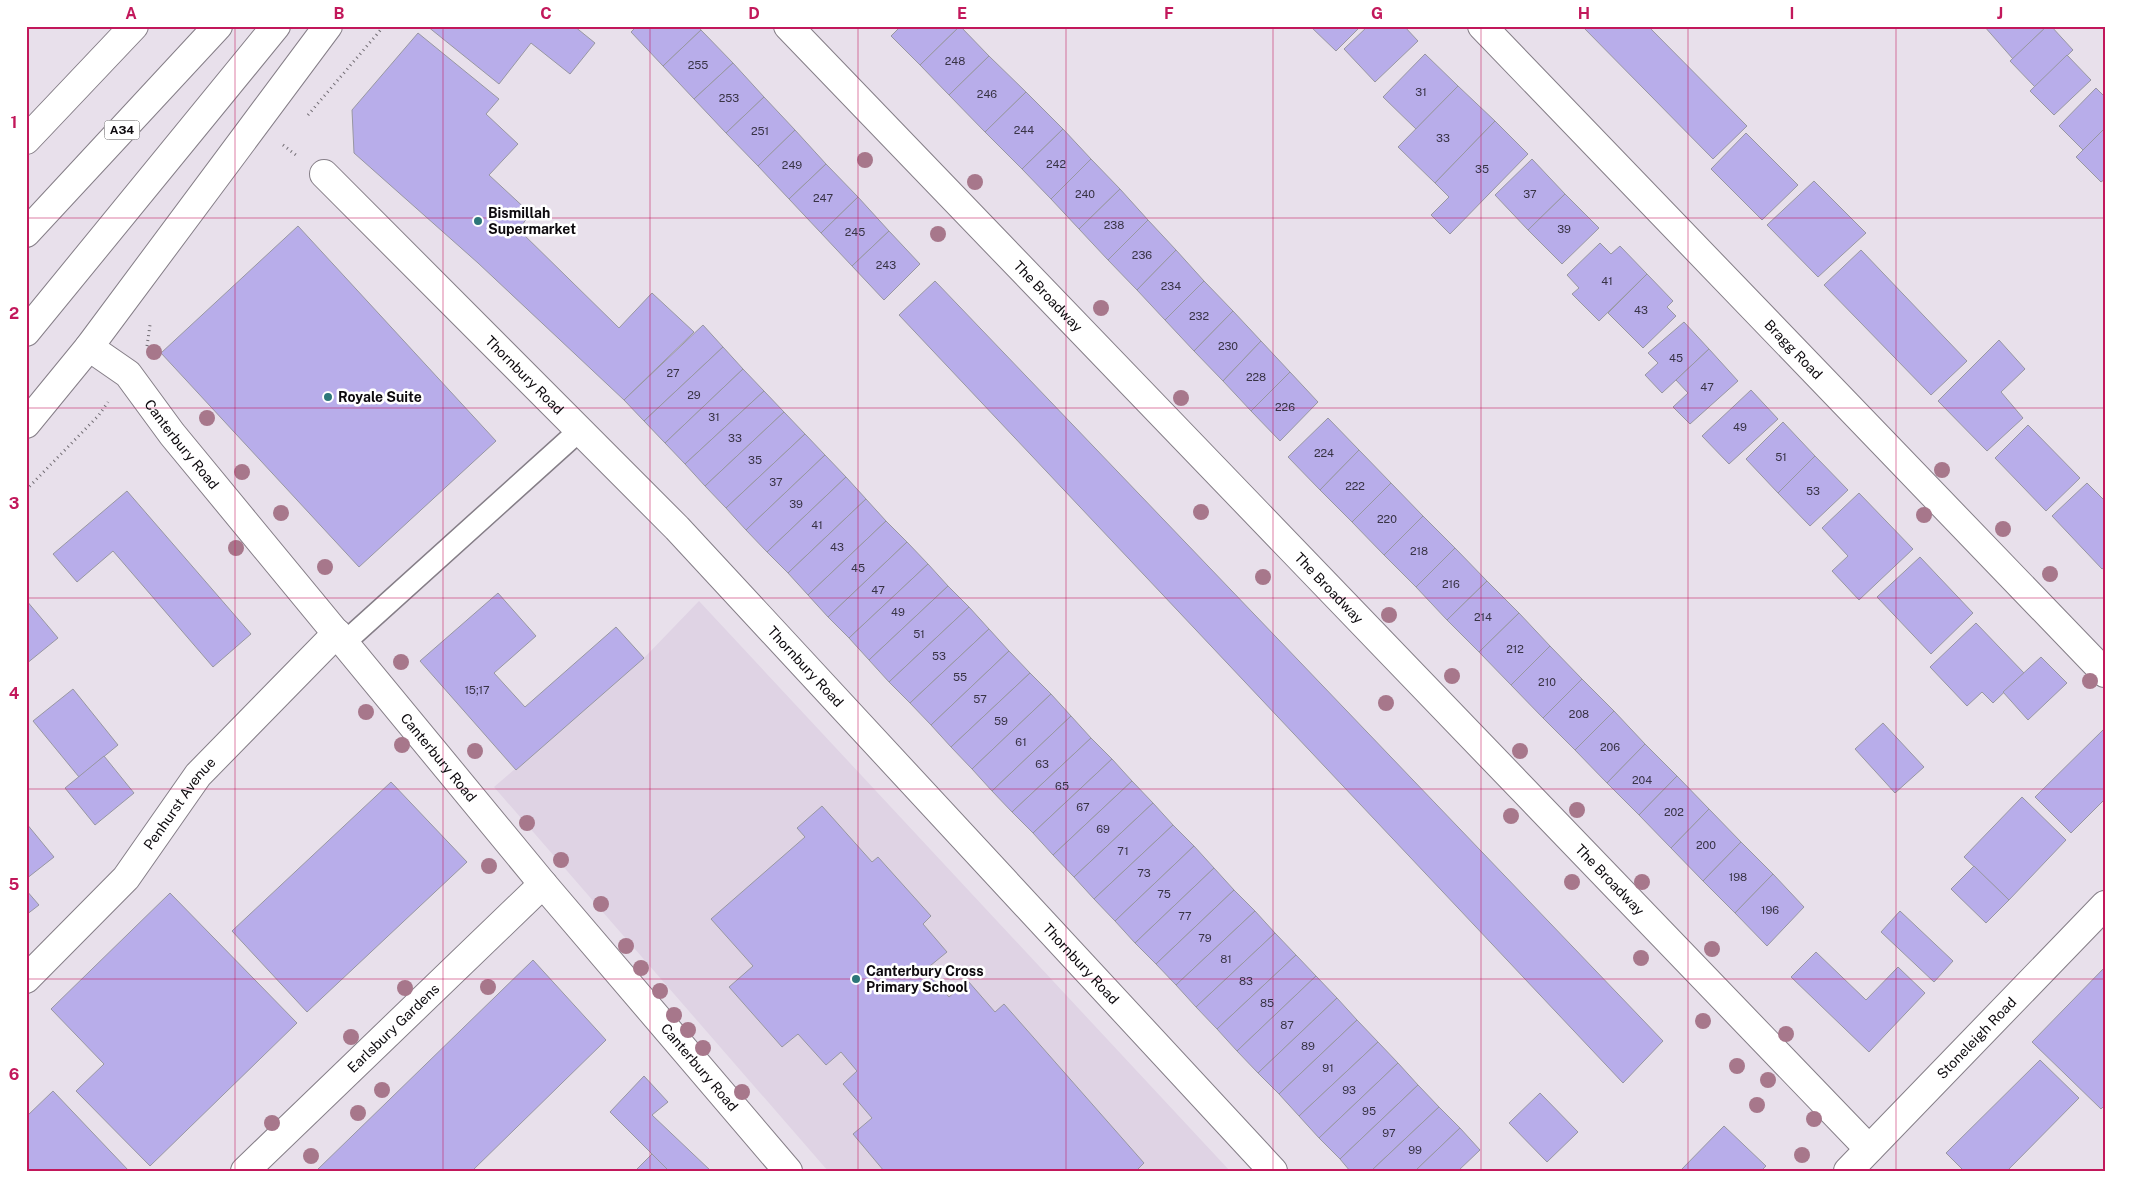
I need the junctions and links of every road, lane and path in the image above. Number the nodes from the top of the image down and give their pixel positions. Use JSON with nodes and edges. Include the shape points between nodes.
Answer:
{"nodes":[{"id":1,"x":134,"y":26,"type":"edge"},
{"id":2,"x":218,"y":26,"type":"edge"},
{"id":3,"x":276,"y":26,"type":"edge"},
{"id":4,"x":328,"y":26,"type":"edge"},
{"id":5,"x":788,"y":26,"type":"edge"},
{"id":6,"x":1482,"y":26,"type":"edge"},
{"id":7,"x":26,"y":140,"type":"edge"},
{"id":8,"x":324,"y":174,"type":"dead end"},
{"id":9,"x":26,"y":233,"type":"edge"},
{"id":10,"x":26,"y":332,"type":"edge"},
{"id":11,"x":89,"y":347,"type":"junction"},
{"id":12,"x":99,"y":415,"type":"dead end"},
{"id":13,"x":26,"y":424,"type":"edge"},
{"id":14,"x":580,"y":430,"type":"junction"},
{"id":15,"x":26,"y":490,"type":"edge"},
{"id":16,"x":341,"y":638,"type":"junction"},
{"id":17,"x":2105,"y":673,"type":"edge"},
{"id":18,"x":543,"y":884,"type":"junction"},
{"id":19,"x":2105,"y":905,"type":"edge"},
{"id":20,"x":26,"y":979,"type":"edge"},
{"id":21,"x":1859,"y":1164,"type":"edge"},
{"id":22,"x":245,"y":1171,"type":"edge"},
{"id":23,"x":788,"y":1171,"type":"edge"},
{"id":24,"x":1273,"y":1171,"type":"edge"}],
"edges":[{"from":1,"to":7,"type":"main road"},
{"from":2,"to":9,"type":"main road","number":"A34"},
{"from":3,"to":10,"type":"main road"},
{"from":4,"to":11,"type":"main road"},
{"from":5,"to":21,"type":"main road","name":"The Broadway"},
{"from":6,"to":17,"type":"main road","name":"Bragg Road"},
{"from":8,"to":14,"type":"main road","name":"Thornbury Road"},
{"from":11,"to":13,"type":"main road"},
{"from":11,"to":16,"type":"main road","name":"Canterbury Road","via":[[128,374],[172,434]]},
{"from":12,"to":15,"type":"path"},
{"from":14,"to":16,"type":"lane"},
{"from":14,"to":24,"type":"main road","name":"Thornbury Road","via":[[677,528]]},
{"from":16,"to":18,"type":"main road","name":"Canterbury Road"},
{"from":16,"to":20,"type":"main road","name":"Penhurst Avenue","via":[[198,776],[126,878]]},
{"from":18,"to":22,"type":"main road","name":"Earlsbury Gardens"},
{"from":18,"to":23,"type":"main road","name":"Canterbury Road"},
{"from":19,"to":21,"type":"main road","name":"Stoneleigh Road"}]}
